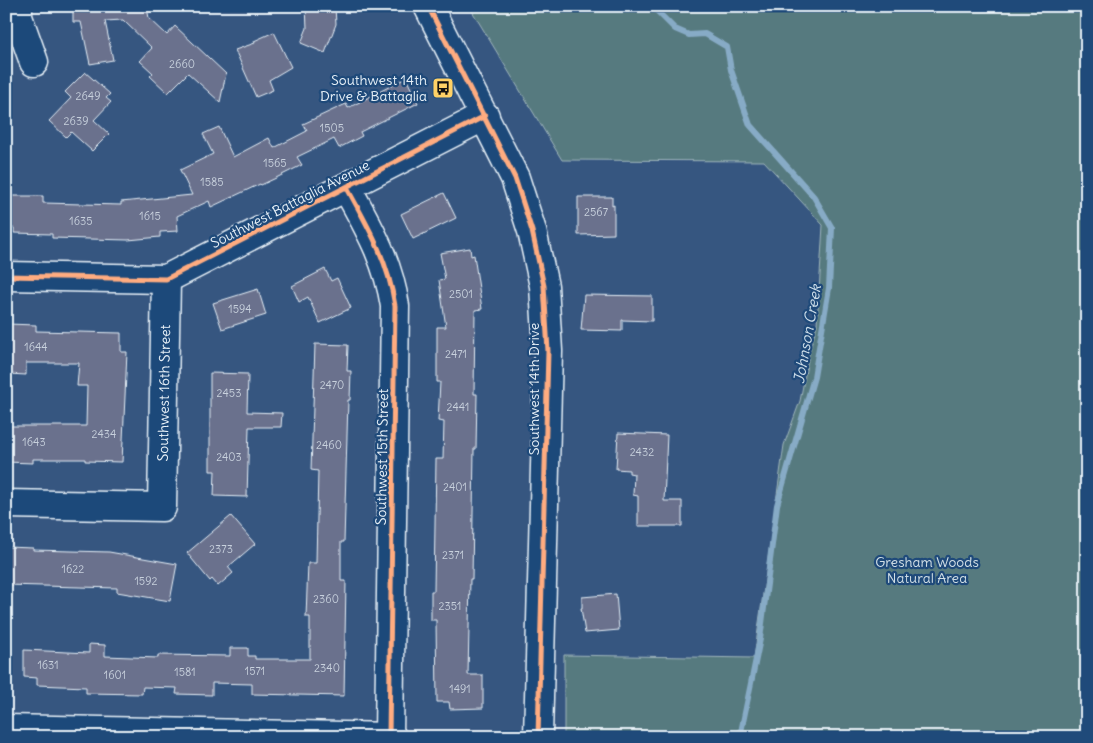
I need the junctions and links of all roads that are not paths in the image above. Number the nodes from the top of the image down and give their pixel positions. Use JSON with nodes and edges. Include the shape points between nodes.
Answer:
{"nodes":[{"id":1,"x":18,"y":6,"type":"edge"},
{"id":2,"x":428,"y":6,"type":"edge"},
{"id":3,"x":34,"y":62,"type":"dead end"},
{"id":4,"x":485,"y":116,"type":"junction"},
{"id":5,"x":347,"y":188,"type":"junction"},
{"id":6,"x":6,"y":276,"type":"edge"},
{"id":7,"x":166,"y":280,"type":"junction"},
{"id":8,"x":6,"y":504,"type":"edge"},
{"id":9,"x":6,"y":729,"type":"edge"},
{"id":10,"x":390,"y":736,"type":"edge"},
{"id":11,"x":538,"y":737,"type":"edge"}],
"edges":[{"from":1,"to":3,"type":"street","via":[[18,17]]},
{"from":2,"to":4,"type":"street","name":"Southwest 14th Drive"},
{"from":4,"to":5,"type":"street","name":"Southwest Battaglia Avenue"},
{"from":4,"to":11,"type":"street","name":"Southwest 14th Drive","via":[[515,178],[532,231],[544,286],[548,351]]},
{"from":5,"to":7,"type":"street","name":"Southwest Battaglia Avenue"},
{"from":5,"to":10,"type":"street","name":"Southwest 15th Street","via":[[382,255],[392,283],[395,306]]},
{"from":6,"to":7,"type":"street","name":"Southwest Battaglia Avenue"},
{"from":7,"to":8,"type":"street","name":"Southwest 16th Street","via":[[162,507]]},
{"from":9,"to":10,"type":"street"}]}
